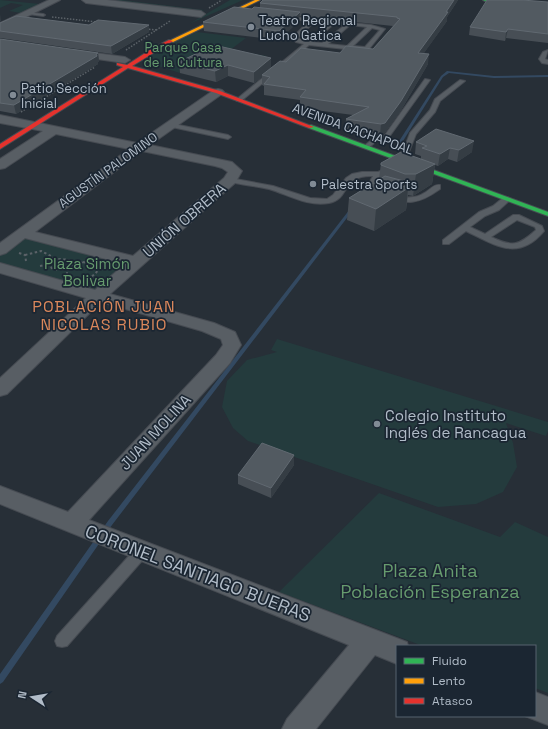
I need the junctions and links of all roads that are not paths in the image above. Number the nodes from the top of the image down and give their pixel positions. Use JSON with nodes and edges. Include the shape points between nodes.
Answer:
{"nodes":[{"id":1,"x":56,"y":0,"type":"edge"},
{"id":2,"x":86,"y":0,"type":"edge"},
{"id":3,"x":247,"y":0,"type":"edge"},
{"id":4,"x":258,"y":0,"type":"edge"},
{"id":5,"x":485,"y":0,"type":"edge"},
{"id":6,"x":548,"y":6,"type":"edge"},
{"id":7,"x":204,"y":12,"type":"joint"},
{"id":8,"x":28,"y":13,"type":"junction"},
{"id":9,"x":43,"y":15,"type":"dead end"},
{"id":10,"x":283,"y":17,"type":"edge"},
{"id":11,"x":313,"y":20,"type":"junction"},
{"id":12,"x":333,"y":22,"type":"junction"},
{"id":13,"x":348,"y":24,"type":"junction"},
{"id":14,"x":371,"y":26,"type":"junction"},
{"id":15,"x":0,"y":27,"type":"edge"},
{"id":16,"x":158,"y":34,"type":"junction"},
{"id":17,"x":307,"y":43,"type":"junction"},
{"id":18,"x":324,"y":44,"type":"junction"},
{"id":19,"x":349,"y":47,"type":"junction"},
{"id":20,"x":63,"y":51,"type":"edge"},
{"id":21,"x":548,"y":52,"type":"edge"},
{"id":22,"x":127,"y":62,"type":"junction"},
{"id":23,"x":548,"y":62,"type":"edge"},
{"id":24,"x":427,"y":80,"type":"dead end"},
{"id":25,"x":462,"y":81,"type":"dead end"},
{"id":26,"x":218,"y":92,"type":"junction"},
{"id":27,"x":239,"y":100,"type":"junction"},
{"id":28,"x":3,"y":119,"type":"edge"},
{"id":29,"x":30,"y":124,"type":"junction"},
{"id":30,"x":169,"y":125,"type":"junction"},
{"id":31,"x":55,"y":129,"type":"junction"},
{"id":32,"x":228,"y":137,"type":"dead end"},
{"id":33,"x":0,"y":138,"type":"edge"},
{"id":34,"x":0,"y":147,"type":"edge"},
{"id":35,"x":139,"y":147,"type":"junction"},
{"id":36,"x":366,"y":147,"type":"junction"},
{"id":37,"x":0,"y":165,"type":"edge"},
{"id":38,"x":400,"y":166,"type":"junction"},
{"id":39,"x":229,"y":172,"type":"junction"},
{"id":40,"x":379,"y":174,"type":"junction"},
{"id":41,"x":433,"y":182,"type":"edge"},
{"id":42,"x":507,"y":199,"type":"junction"},
{"id":43,"x":506,"y":213,"type":"junction"},
{"id":44,"x":548,"y":214,"type":"edge"},
{"id":45,"x":464,"y":227,"type":"junction"},
{"id":46,"x":22,"y":233,"type":"junction"},
{"id":47,"x":486,"y":237,"type":"junction"},
{"id":48,"x":446,"y":242,"type":"dead end"},
{"id":49,"x":3,"y":250,"type":"edge"},
{"id":50,"x":136,"y":262,"type":"junction"},
{"id":51,"x":0,"y":268,"type":"edge"},
{"id":52,"x":97,"y":297,"type":"junction"},
{"id":53,"x":0,"y":389,"type":"edge"},
{"id":54,"x":0,"y":495,"type":"edge"},
{"id":55,"x":71,"y":524,"type":"junction"},
{"id":56,"x":142,"y":551,"type":"junction"},
{"id":57,"x":370,"y":640,"type":"junction"},
{"id":58,"x":62,"y":641,"type":"dead end"},
{"id":59,"x":396,"y":651,"type":"edge"},
{"id":60,"x":536,"y":706,"type":"edge"},
{"id":61,"x":548,"y":711,"type":"edge"},
{"id":62,"x":296,"y":729,"type":"edge"}],
"edges":[{"from":1,"to":8,"type":"street"},
{"from":2,"to":7,"type":"street"},
{"from":3,"to":16,"type":"main road"},
{"from":4,"to":22,"type":"main road","via":[[238,13]]},
{"from":5,"to":6,"type":"main road"},
{"from":7,"to":16,"type":"main road","via":[[186,24]]},
{"from":8,"to":9,"type":"lane"},
{"from":8,"to":15,"type":"street"},
{"from":10,"to":11,"type":"lane"},
{"from":11,"to":12,"type":"lane"},
{"from":11,"to":17,"type":"lane","via":[[295,38]]},
{"from":12,"to":13,"type":"lane"},
{"from":12,"to":17,"type":"lane"},
{"from":13,"to":14,"type":"lane"},
{"from":13,"to":18,"type":"lane"},
{"from":14,"to":19,"type":"lane"},
{"from":14,"to":19,"type":"lane","via":[[383,29],[367,48]]},
{"from":16,"to":22,"type":"main road"},
{"from":17,"to":18,"type":"lane"},
{"from":17,"to":27,"type":"lane"},
{"from":18,"to":19,"type":"lane"},
{"from":20,"to":22,"type":"street"},
{"from":21,"to":23,"type":"lane","via":[[542,59]]},
{"from":22,"to":26,"type":"main road","name":"AVENIDA CACHAPOAL","via":[[216,89]]},
{"from":22,"to":29,"type":"main road"},
{"from":24,"to":36,"type":"lane","via":[[387,136],[374,140]]},
{"from":25,"to":38,"type":"lane","via":[[437,100],[433,111],[413,134]]},
{"from":26,"to":27,"type":"main road","name":"AVENIDA CACHAPOAL"},
{"from":26,"to":30,"type":"street","name":"AGUSTÍN PALOMINO"},
{"from":27,"to":36,"type":"main road","name":"AVENIDA CACHAPOAL"},
{"from":28,"to":29,"type":"street"},
{"from":29,"to":31,"type":"street"},
{"from":29,"to":33,"type":"main road"},
{"from":29,"to":34,"type":"main road"},
{"from":30,"to":32,"type":"lane"},
{"from":30,"to":35,"type":"street","name":"AGUSTÍN PALOMINO"},
{"from":31,"to":35,"type":"street"},
{"from":31,"to":37,"type":"street"},
{"from":35,"to":39,"type":"street"},
{"from":35,"to":46,"type":"street","name":"AGUSTÍN PALOMINO"},
{"from":36,"to":38,"type":"main road","name":"AVENIDA CACHAPOAL"},
{"from":38,"to":40,"type":"lane"},
{"from":38,"to":42,"type":"main road","name":"AVENIDA CACHAPOAL"},
{"from":39,"to":40,"type":"lane","via":[[292,195],[323,202],[331,201],[337,196],[351,177]]},
{"from":39,"to":50,"type":"street","name":"UNIÓN OBRERA"},
{"from":40,"to":41,"type":"lane","via":[[374,179],[375,188],[407,201],[430,193]]},
{"from":42,"to":43,"type":"lane"},
{"from":42,"to":44,"type":"main road","name":"AVENIDA CACHAPOAL"},
{"from":43,"to":45,"type":"lane","via":[[482,214]]},
{"from":43,"to":47,"type":"lane"},
{"from":43,"to":47,"type":"lane","via":[[538,226],[540,231],[521,246],[514,247]]},
{"from":45,"to":47,"type":"lane"},
{"from":45,"to":48,"type":"lane"},
{"from":46,"to":49,"type":"street","name":"AGUSTÍN PALOMINO"},
{"from":46,"to":50,"type":"street"},
{"from":50,"to":52,"type":"street","name":"UNIÓN OBRERA"},
{"from":51,"to":52,"type":"street"},
{"from":52,"to":53,"type":"street","name":"UNIÓN OBRERA"},
{"from":52,"to":55,"type":"street","name":"JUAN MOLINA","via":[[208,327],[229,336],[232,345],[223,359]]},
{"from":54,"to":55,"type":"street","name":"CORONEL SANTIAGO BUERAS"},
{"from":55,"to":56,"type":"street","name":"CORONEL SANTIAGO BUERAS"},
{"from":56,"to":57,"type":"street","name":"CORONEL SANTIAGO BUERAS"},
{"from":56,"to":58,"type":"lane"},
{"from":57,"to":59,"type":"street","name":"CORONEL SANTIAGO BUERAS"},
{"from":57,"to":62,"type":"street"},
{"from":60,"to":61,"type":"street"}]}
